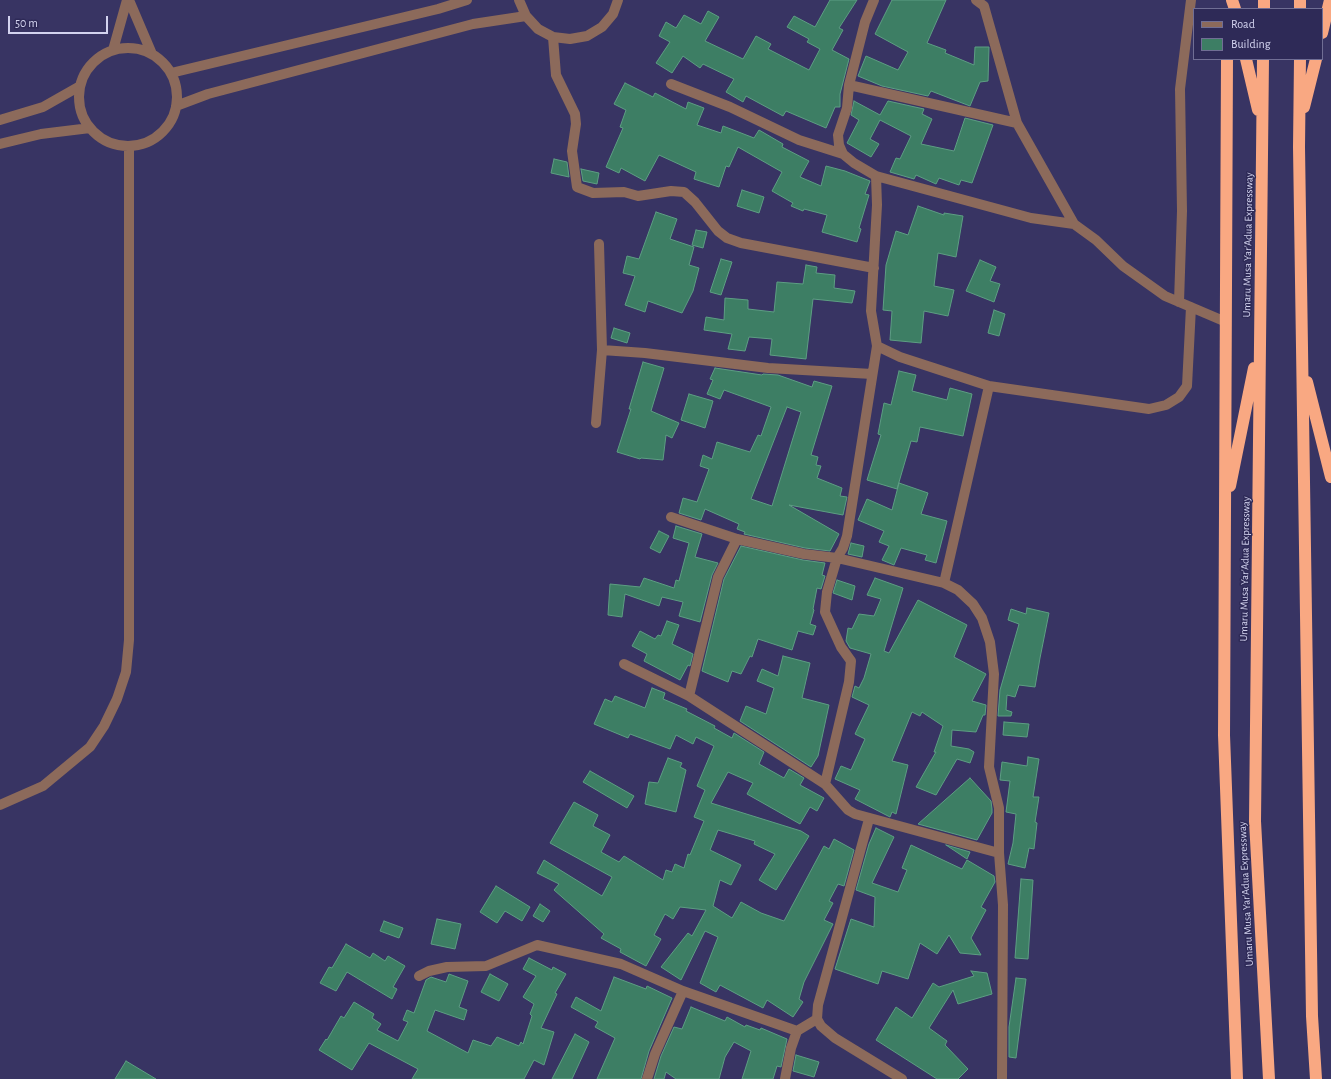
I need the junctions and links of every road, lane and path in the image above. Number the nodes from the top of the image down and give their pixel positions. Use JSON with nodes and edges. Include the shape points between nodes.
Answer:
{"nodes":[{"id":1,"x":128,"y":0,"type":"edge"},
{"id":2,"x":467,"y":0,"type":"edge"},
{"id":3,"x":519,"y":0,"type":"edge"},
{"id":4,"x":618,"y":0,"type":"edge"},
{"id":5,"x":874,"y":0,"type":"edge"},
{"id":6,"x":976,"y":0,"type":"edge"},
{"id":7,"x":1191,"y":0,"type":"edge"},
{"id":8,"x":1330,"y":0,"type":"edge"},
{"id":9,"x":986,"y":3,"type":"edge"},
{"id":10,"x":526,"y":16,"type":"junction"},
{"id":11,"x":1323,"y":29,"type":"edge"},
{"id":12,"x":553,"y":37,"type":"junction"},
{"id":13,"x":113,"y":50,"type":"junction"},
{"id":14,"x":152,"y":54,"type":"junction"},
{"id":15,"x":1227,"y":60,"type":"edge"},
{"id":16,"x":1246,"y":60,"type":"edge"},
{"id":17,"x":1263,"y":60,"type":"edge"},
{"id":18,"x":1300,"y":60,"type":"edge"},
{"id":19,"x":1316,"y":60,"type":"edge"},
{"id":20,"x":171,"y":73,"type":"junction"},
{"id":21,"x":671,"y":84,"type":"dead end"},
{"id":22,"x":850,"y":85,"type":"junction"},
{"id":23,"x":80,"y":86,"type":"junction"},
{"id":24,"x":176,"y":106,"type":"junction"},
{"id":25,"x":0,"y":120,"type":"edge"},
{"id":26,"x":1017,"y":123,"type":"junction"},
{"id":27,"x":1299,"y":125,"type":"junction"},
{"id":28,"x":90,"y":128,"type":"junction"},
{"id":29,"x":1262,"y":130,"type":"junction"},
{"id":30,"x":0,"y":144,"type":"edge"},
{"id":31,"x":129,"y":146,"type":"junction"},
{"id":32,"x":844,"y":154,"type":"junction"},
{"id":33,"x":876,"y":176,"type":"junction"},
{"id":34,"x":1074,"y":224,"type":"junction"},
{"id":35,"x":599,"y":244,"type":"dead end"},
{"id":36,"x":874,"y":268,"type":"junction"},
{"id":37,"x":1179,"y":302,"type":"junction"},
{"id":38,"x":1191,"y":307,"type":"junction"},
{"id":39,"x":1226,"y":322,"type":"junction"},
{"id":40,"x":1260,"y":340,"type":"junction"},
{"id":41,"x":876,"y":346,"type":"junction"},
{"id":42,"x":602,"y":350,"type":"junction"},
{"id":43,"x":1302,"y":362,"type":"junction"},
{"id":44,"x":872,"y":374,"type":"junction"},
{"id":45,"x":989,"y":386,"type":"junction"},
{"id":46,"x":596,"y":423,"type":"dead end"},
{"id":47,"x":1331,"y":477,"type":"edge"},
{"id":48,"x":1225,"y":512,"type":"junction"},
{"id":49,"x":671,"y":516,"type":"dead end"},
{"id":50,"x":737,"y":539,"type":"junction"},
{"id":51,"x":837,"y":558,"type":"junction"},
{"id":52,"x":944,"y":583,"type":"junction"},
{"id":53,"x":624,"y":664,"type":"dead end"},
{"id":54,"x":689,"y":696,"type":"junction"},
{"id":55,"x":825,"y":784,"type":"junction"},
{"id":56,"x":0,"y":805,"type":"edge"},
{"id":57,"x":869,"y":820,"type":"junction"},
{"id":58,"x":999,"y":853,"type":"junction"},
{"id":59,"x":420,"y":976,"type":"dead end"},
{"id":60,"x":682,"y":991,"type":"junction"},
{"id":61,"x":817,"y":1019,"type":"junction"},
{"id":62,"x":797,"y":1031,"type":"junction"},
{"id":63,"x":647,"y":1079,"type":"edge"},
{"id":64,"x":785,"y":1079,"type":"edge"},
{"id":65,"x":902,"y":1079,"type":"edge"},
{"id":66,"x":1002,"y":1079,"type":"edge"},
{"id":67,"x":1237,"y":1079,"type":"edge"},
{"id":68,"x":1269,"y":1079,"type":"edge"},
{"id":69,"x":1316,"y":1079,"type":"edge"}],
"edges":[{"from":1,"to":13,"type":"street"},
{"from":1,"to":14,"type":"street"},
{"from":2,"to":20,"type":"street"},
{"from":3,"to":10,"type":"street"},
{"from":4,"to":12,"type":"street","via":[[613,14],[602,27],[587,36],[570,40]]},
{"from":5,"to":22,"type":"street","via":[[865,22]]},
{"from":6,"to":9,"type":"street"},
{"from":7,"to":37,"type":"street","via":[[1180,89],[1182,211]]},
{"from":8,"to":11,"type":"highway"},
{"from":9,"to":26,"type":"street"},
{"from":10,"to":12,"type":"street","via":[[538,29]]},
{"from":10,"to":24,"type":"street","via":[[473,24],[208,94]]},
{"from":12,"to":36,"type":"street","via":[[556,76],[575,114],[572,151],[577,186],[593,193],[624,192],[638,196],[671,191],[684,192],[727,238],[741,243]]},
{"from":13,"to":14,"type":"street","via":[[128,48]]},
{"from":13,"to":23,"type":"street","via":[[98,58],[87,70]]},
{"from":14,"to":20,"type":"street"},
{"from":15,"to":39,"type":"highway","name":"Umaru Musa Yar'Adua Expressway"},
{"from":16,"to":29,"type":"highway"},
{"from":17,"to":29,"type":"highway","name":"Umaru Musa Yar'Adua Expressway"},
{"from":18,"to":27,"type":"highway"},
{"from":19,"to":27,"type":"highway"},
{"from":20,"to":24,"type":"street","via":[[176,83]]},
{"from":21,"to":32,"type":"street","via":[[730,107],[799,140]]},
{"from":22,"to":26,"type":"street"},
{"from":22,"to":32,"type":"street","via":[[847,108],[838,135],[839,145]]},
{"from":23,"to":25,"type":"street","via":[[43,107]]},
{"from":23,"to":28,"type":"street","via":[[79,103]]},
{"from":24,"to":31,"type":"street","via":[[167,128],[155,138],[140,145]]},
{"from":26,"to":34,"type":"street"},
{"from":27,"to":43,"type":"highway"},
{"from":28,"to":30,"type":"street","via":[[41,134]]},
{"from":28,"to":31,"type":"street","via":[[108,142]]},
{"from":29,"to":40,"type":"highway","name":"Umaru Musa Yar'Adua Expressway"},
{"from":31,"to":56,"type":"street","via":[[129,640],[126,672],[117,699],[90,747],[43,786]]},
{"from":32,"to":33,"type":"street"},
{"from":33,"to":34,"type":"street","via":[[1031,218]]},
{"from":33,"to":36,"type":"street","via":[[878,205]]},
{"from":34,"to":37,"type":"street","via":[[1096,240],[1123,266],[1165,296]]},
{"from":35,"to":42,"type":"street"},
{"from":36,"to":41,"type":"street","via":[[871,311]]},
{"from":37,"to":38,"type":"street"},
{"from":38,"to":39,"type":"street"},
{"from":38,"to":45,"type":"street","via":[[1187,386],[1179,397],[1166,405],[1149,409]]},
{"from":39,"to":48,"type":"highway","name":"Umaru Musa Yar'Adua Expressway"},
{"from":40,"to":48,"type":"highway"},
{"from":40,"to":68,"type":"highway","name":"Umaru Musa Yar'Adua Expressway","via":[[1255,821]]},
{"from":41,"to":44,"type":"street"},
{"from":41,"to":45,"type":"street","via":[[900,357]]},
{"from":42,"to":44,"type":"street","via":[[768,368]]},
{"from":42,"to":46,"type":"street"},
{"from":43,"to":47,"type":"highway"},
{"from":43,"to":69,"type":"highway","via":[[1312,1016]]},
{"from":44,"to":51,"type":"street","via":[[844,548]]},
{"from":45,"to":52,"type":"street"},
{"from":48,"to":67,"type":"highway","name":"Umaru Musa Yar'Adua Expressway","via":[[1224,735]]},
{"from":49,"to":50,"type":"street"},
{"from":50,"to":51,"type":"street","via":[[804,554]]},
{"from":50,"to":54,"type":"street","via":[[718,577]]},
{"from":51,"to":52,"type":"street"},
{"from":51,"to":55,"type":"street","via":[[827,592],[825,612],[841,648],[851,661],[849,682]]},
{"from":52,"to":58,"type":"street","via":[[958,590],[974,604],[990,642],[994,674],[989,767],[998,808]]},
{"from":53,"to":54,"type":"street"},
{"from":54,"to":55,"type":"street"},
{"from":55,"to":57,"type":"street","via":[[848,810]]},
{"from":57,"to":58,"type":"street"},
{"from":57,"to":61,"type":"street","via":[[818,1005]]},
{"from":58,"to":66,"type":"street","via":[[1003,906]]},
{"from":59,"to":60,"type":"street","via":[[447,967],[486,966],[537,945],[621,964]]},
{"from":60,"to":62,"type":"street"},
{"from":60,"to":63,"type":"street"},
{"from":61,"to":62,"type":"street"},
{"from":61,"to":65,"type":"street","via":[[835,1038]]},
{"from":62,"to":64,"type":"street"}]}
